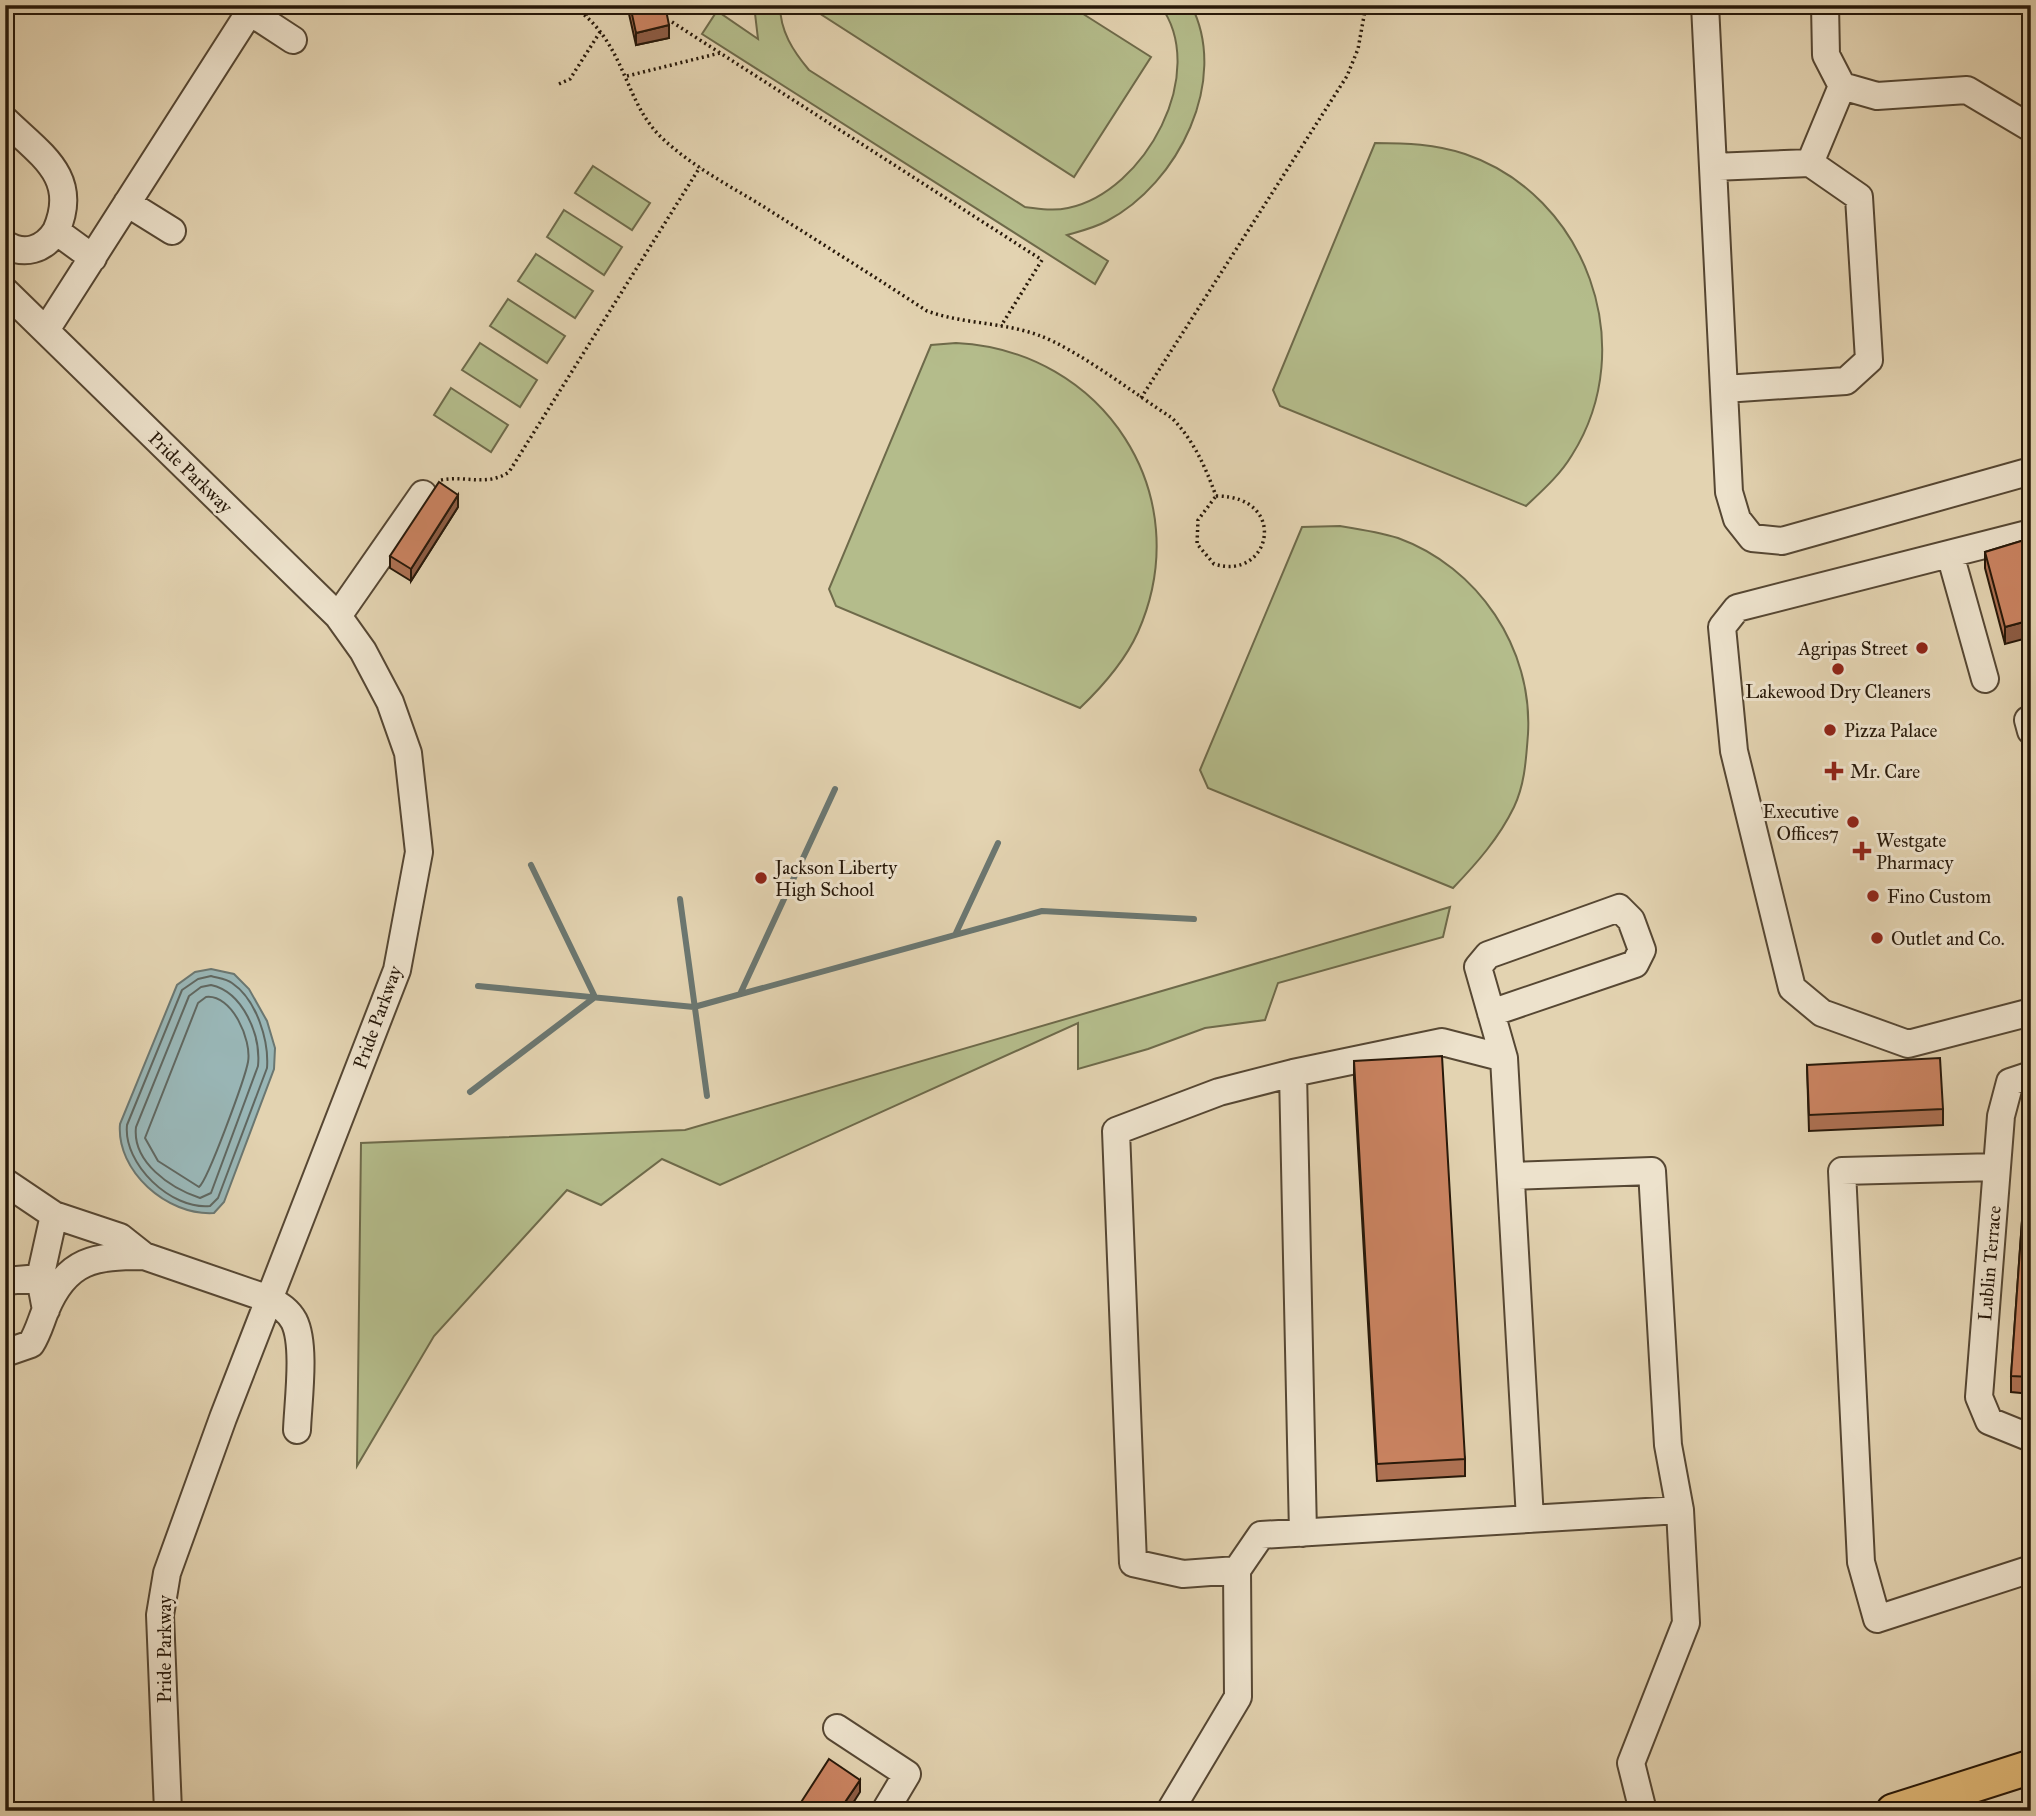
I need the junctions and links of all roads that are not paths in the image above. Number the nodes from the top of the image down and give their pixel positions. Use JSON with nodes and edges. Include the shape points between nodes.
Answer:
{"nodes":[{"id":1,"x":1705,"y":5,"type":"edge"},
{"id":2,"x":1825,"y":5,"type":"edge"},
{"id":3,"x":252,"y":8,"type":"edge"},
{"id":4,"x":293,"y":40,"type":"dead end"},
{"id":5,"x":1842,"y":86,"type":"junction"},
{"id":6,"x":5,"y":120,"type":"edge"},
{"id":7,"x":2031,"y":128,"type":"edge"},
{"id":8,"x":1810,"y":163,"type":"junction"},
{"id":9,"x":1713,"y":167,"type":"junction"},
{"id":10,"x":127,"y":203,"type":"junction"},
{"id":11,"x":56,"y":231,"type":"junction"},
{"id":12,"x":172,"y":231,"type":"dead end"},
{"id":13,"x":5,"y":244,"type":"edge"},
{"id":14,"x":93,"y":258,"type":"junction"},
{"id":15,"x":5,"y":291,"type":"edge"},
{"id":16,"x":46,"y":330,"type":"junction"},
{"id":17,"x":1724,"y":389,"type":"junction"},
{"id":18,"x":2031,"y":471,"type":"edge"},
{"id":19,"x":423,"y":494,"type":"road end"},
{"id":20,"x":2031,"y":533,"type":"edge"},
{"id":21,"x":1950,"y":554,"type":"junction"},
{"id":22,"x":338,"y":616,"type":"junction"},
{"id":23,"x":1985,"y":678,"type":"dead end"},
{"id":24,"x":2031,"y":1012,"type":"edge"},
{"id":25,"x":1491,"y":1013,"type":"junction"},
{"id":26,"x":1504,"y":1058,"type":"junction"},
{"id":27,"x":1293,"y":1073,"type":"junction"},
{"id":28,"x":2031,"y":1074,"type":"edge"},
{"id":29,"x":1997,"y":1167,"type":"junction"},
{"id":30,"x":1511,"y":1176,"type":"junction"},
{"id":31,"x":5,"y":1182,"type":"edge"},
{"id":32,"x":54,"y":1215,"type":"junction"},
{"id":33,"x":144,"y":1256,"type":"junction"},
{"id":34,"x":40,"y":1278,"type":"junction"},
{"id":35,"x":5,"y":1281,"type":"edge"},
{"id":36,"x":269,"y":1299,"type":"junction"},
{"id":37,"x":46,"y":1310,"type":"junction"},
{"id":38,"x":5,"y":1353,"type":"edge"},
{"id":39,"x":297,"y":1430,"type":"dead end"},
{"id":40,"x":2031,"y":1438,"type":"edge"},
{"id":41,"x":1680,"y":1510,"type":"junction"},
{"id":42,"x":1530,"y":1519,"type":"junction"},
{"id":43,"x":1303,"y":1533,"type":"junction"},
{"id":44,"x":2031,"y":1569,"type":"edge"},
{"id":45,"x":1237,"y":1570,"type":"junction"},
{"id":46,"x":837,"y":1728,"type":"dead end"},
{"id":47,"x":2031,"y":1767,"type":"edge"},
{"id":48,"x":1898,"y":1810,"type":"edge"},
{"id":49,"x":168,"y":1811,"type":"edge"},
{"id":50,"x":885,"y":1811,"type":"edge"},
{"id":51,"x":1170,"y":1811,"type":"edge"},
{"id":52,"x":1643,"y":1811,"type":"edge"}],
"edges":[{"from":1,"to":9,"type":"street"},
{"from":2,"to":5,"type":"street","via":[[1826,55]]},
{"from":3,"to":4,"type":"street"},
{"from":3,"to":10,"type":"street"},
{"from":5,"to":7,"type":"street","via":[[1877,96],[1967,90]]},
{"from":5,"to":8,"type":"street"},
{"from":6,"to":11,"type":"street","via":[[43,157],[64,186],[64,212]]},
{"from":8,"to":9,"type":"street"},
{"from":8,"to":17,"type":"street","via":[[1860,197],[1869,360],[1846,381]]},
{"from":9,"to":17,"type":"street"},
{"from":10,"to":12,"type":"street"},
{"from":10,"to":14,"type":"street"},
{"from":11,"to":13,"type":"street","via":[[40,247],[26,252]]},
{"from":11,"to":14,"type":"street"},
{"from":14,"to":16,"type":"street"},
{"from":15,"to":16,"type":"street","name":"Pride Parkway"},
{"from":16,"to":22,"type":"street","name":"Pride Parkway"},
{"from":17,"to":18,"type":"street","via":[[1729,492],[1737,519],[1752,538],[1783,541]]},
{"from":19,"to":22,"type":"street"},
{"from":20,"to":21,"type":"street"},
{"from":21,"to":23,"type":"street"},
{"from":21,"to":24,"type":"street","via":[[1737,608],[1722,627],[1734,751],[1792,988],[1822,1013],[1908,1044]]},
{"from":22,"to":36,"type":"street","name":"Pride Parkway","via":[[390,702],[408,753],[419,852],[397,970]]},
{"from":25,"to":25,"type":"street","via":[[1635,964],[1642,950],[1631,920],[1619,908],[1488,955],[1478,967]]},
{"from":25,"to":26,"type":"street"},
{"from":26,"to":27,"type":"street","via":[[1443,1042]]},
{"from":26,"to":30,"type":"street"},
{"from":27,"to":43,"type":"street"},
{"from":27,"to":45,"type":"street","via":[[1219,1092],[1116,1131],[1133,1563],[1183,1574]]},
{"from":28,"to":29,"type":"street","name":"Lublin Terrace","via":[[2010,1082],[2001,1116]]},
{"from":29,"to":40,"type":"street","name":"Lublin Terrace","via":[[1979,1397],[1989,1420]]},
{"from":29,"to":44,"type":"street","via":[[1842,1171],[1861,1562],[1877,1619]]},
{"from":30,"to":41,"type":"street","via":[[1652,1171],[1668,1445]]},
{"from":30,"to":42,"type":"street"},
{"from":31,"to":32,"type":"street"},
{"from":32,"to":33,"type":"street","via":[[120,1237]]},
{"from":32,"to":34,"type":"street"},
{"from":33,"to":36,"type":"street"},
{"from":33,"to":37,"type":"street","via":[[89,1260],[57,1287]]},
{"from":34,"to":35,"type":"street"},
{"from":34,"to":37,"type":"street"},
{"from":36,"to":39,"type":"street","via":[[286,1310],[299,1339]]},
{"from":36,"to":49,"type":"street","name":"Pride Parkway","via":[[162,1591]]},
{"from":37,"to":38,"type":"street","via":[[32,1344]]},
{"from":41,"to":42,"type":"street"},
{"from":41,"to":52,"type":"street","via":[[1686,1623],[1631,1763]]},
{"from":42,"to":43,"type":"street"},
{"from":43,"to":45,"type":"street","via":[[1261,1535]]},
{"from":45,"to":51,"type":"street","via":[[1238,1697]]},
{"from":46,"to":50,"type":"street","via":[[907,1774]]},
{"from":47,"to":48,"type":"main road"}]}
